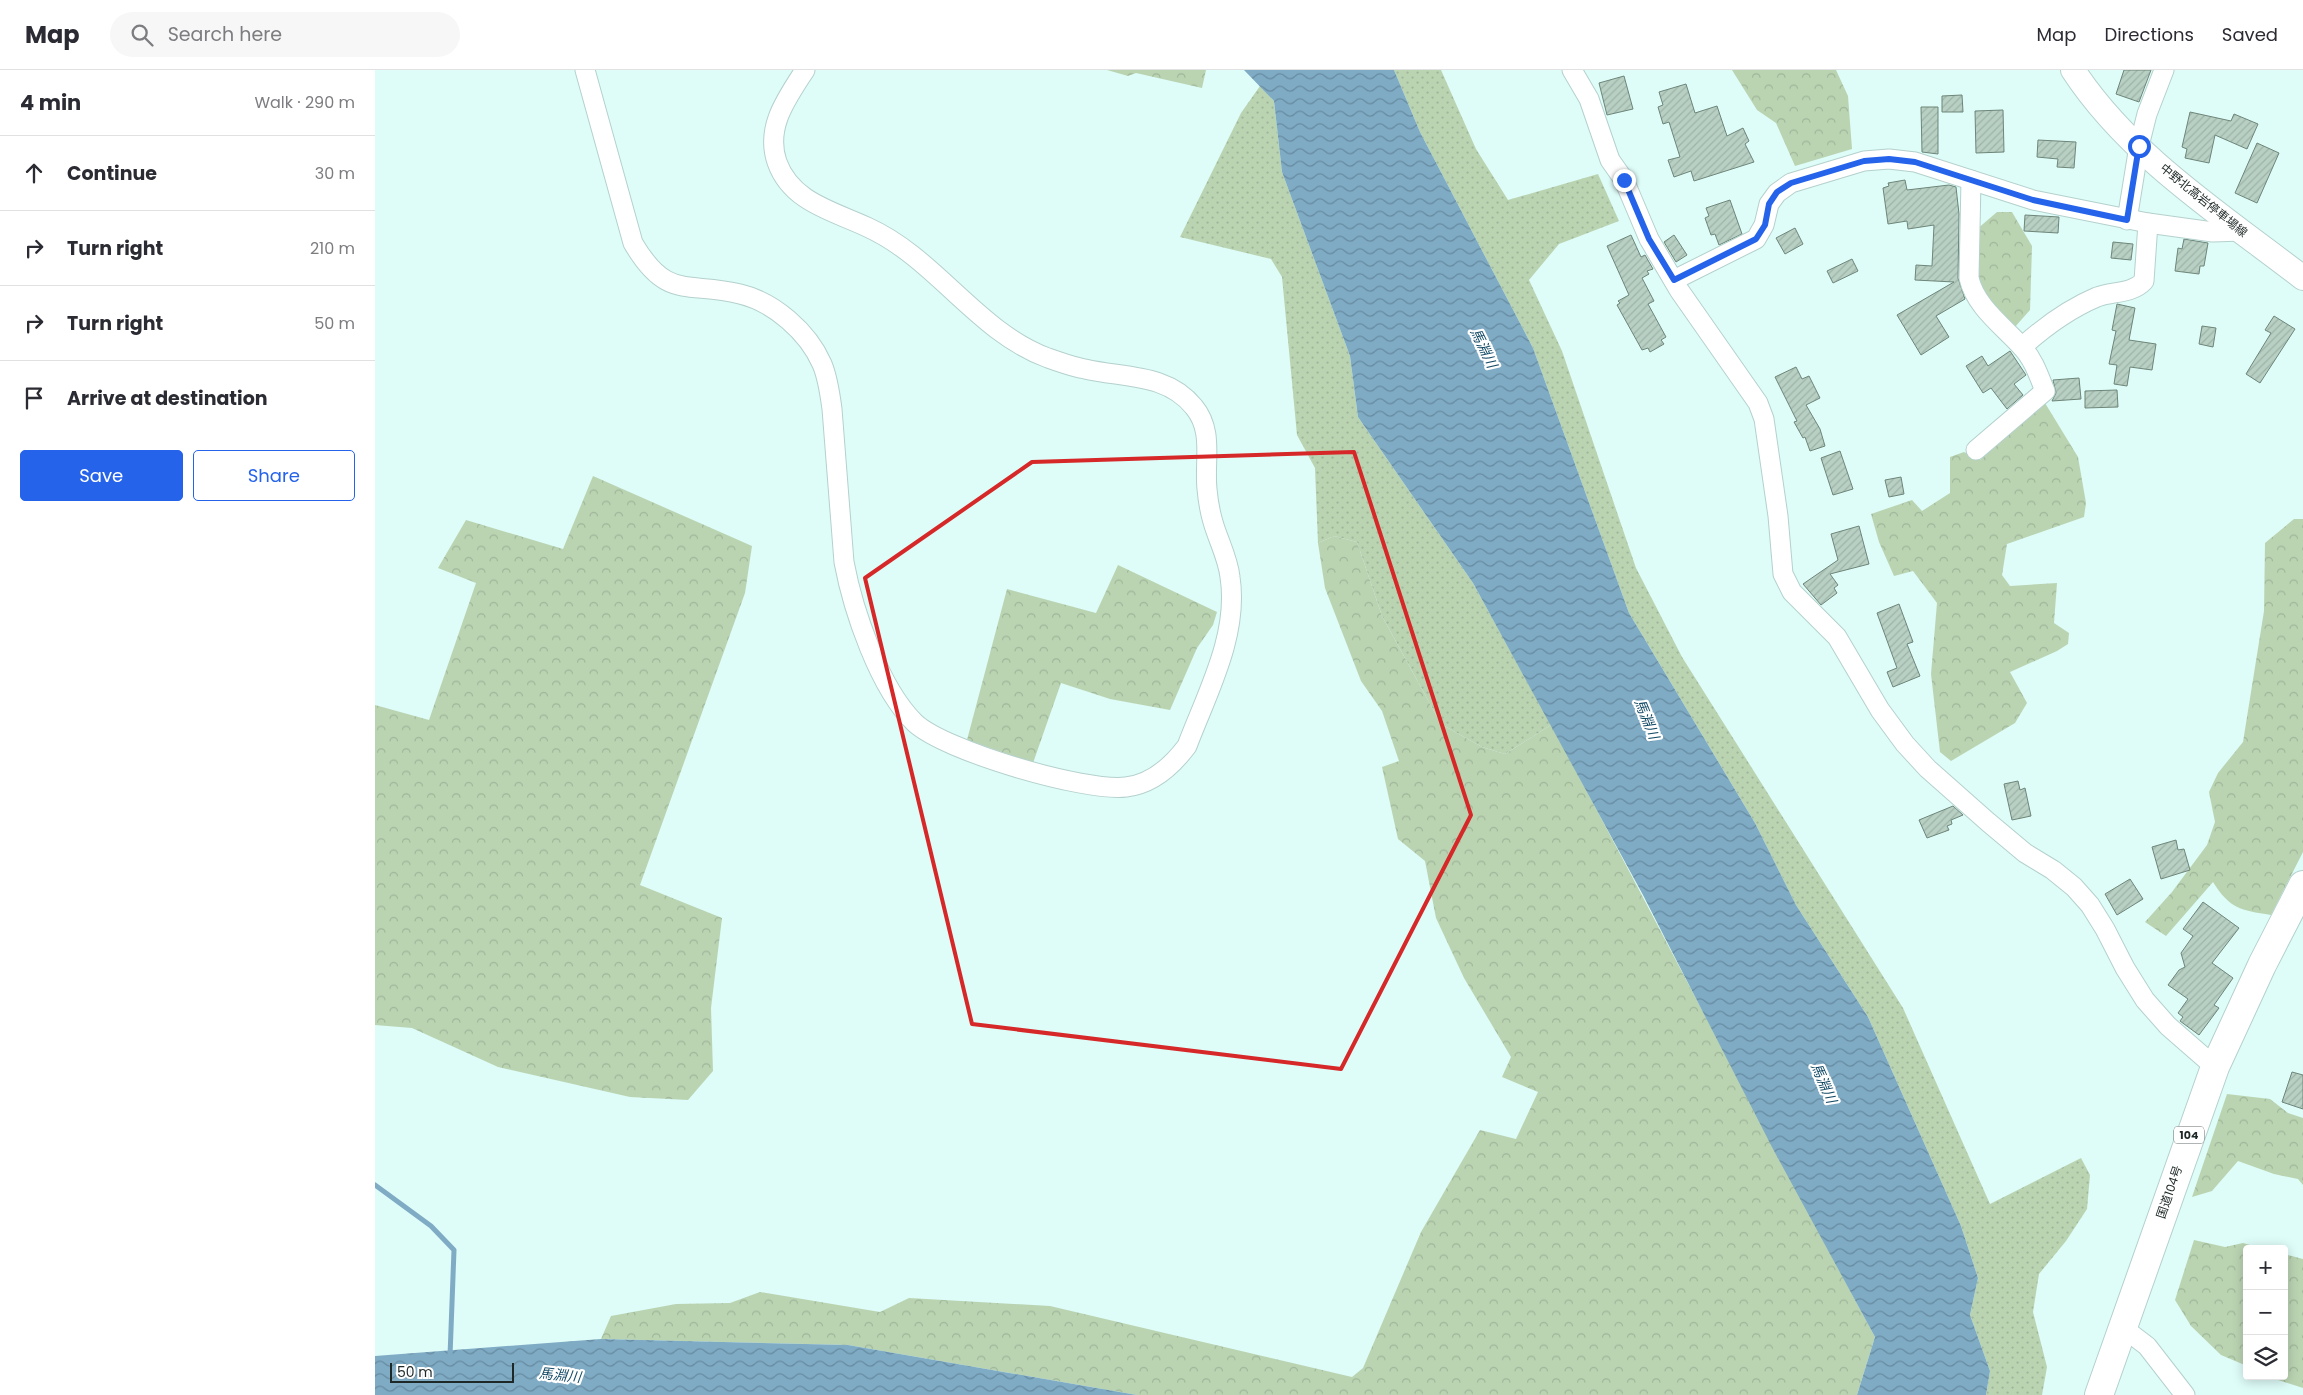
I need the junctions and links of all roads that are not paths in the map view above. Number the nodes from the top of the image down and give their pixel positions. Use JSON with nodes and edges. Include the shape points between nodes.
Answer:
{"nodes":[{"id":1,"x":585,"y":70,"type":"edge"},
{"id":2,"x":805,"y":70,"type":"edge"},
{"id":3,"x":1571,"y":70,"type":"edge"},
{"id":4,"x":2073,"y":70,"type":"edge"},
{"id":5,"x":2164,"y":70,"type":"edge"},
{"id":6,"x":2139,"y":146,"type":"junction"},
{"id":7,"x":1971,"y":180,"type":"junction"},
{"id":8,"x":2127,"y":220,"type":"junction"},
{"id":9,"x":2147,"y":223,"type":"junction"},
{"id":10,"x":2242,"y":231,"type":"junction"},
{"id":11,"x":2303,"y":278,"type":"edge"},
{"id":12,"x":1674,"y":280,"type":"junction"},
{"id":13,"x":2023,"y":347,"type":"junction"},
{"id":14,"x":1976,"y":450,"type":"dead end"},
{"id":15,"x":2303,"y":885,"type":"edge"},
{"id":16,"x":2215,"y":1067,"type":"junction"},
{"id":17,"x":2122,"y":1327,"type":"junction"},
{"id":18,"x":2099,"y":1395,"type":"edge"},
{"id":19,"x":2185,"y":1395,"type":"edge"}],
"edges":[{"from":1,"to":2,"type":"street","via":[[633,243],[643,260],[660,277],[677,286],[741,294],[764,302],[796,327],[822,363],[831,402],[844,562],[849,586],[886,684],[905,712],[931,735],[951,745],[1019,768],[1109,788],[1145,782],[1162,773],[1187,746],[1227,638],[1232,613],[1230,573],[1212,519],[1207,486],[1208,440],[1203,418],[1193,404],[1173,388],[1156,380],[1084,369],[1029,348],[984,317],[931,269],[891,241],[870,228],[815,205],[798,193],[777,162],[774,137],[779,111]]},
{"from":3,"to":12,"type":"street","via":[[1589,99],[1610,160],[1624,180],[1649,239]]},
{"from":4,"to":6,"type":"main road","name":"中野北高岩停車場線","via":[[2109,116]]},
{"from":5,"to":6,"type":"street"},
{"from":6,"to":8,"type":"street"},
{"from":6,"to":10,"type":"main road","name":"中野北高岩停車場線"},
{"from":7,"to":8,"type":"street","via":[[2033,200]]},
{"from":7,"to":12,"type":"street","via":[[1915,162],[1889,159],[1864,161],[1791,183],[1777,192],[1769,204],[1765,225],[1756,239]]},
{"from":7,"to":13,"type":"street","via":[[1969,278],[1972,290]]},
{"from":8,"to":9,"type":"street"},
{"from":9,"to":10,"type":"street","via":[[2213,232]]},
{"from":9,"to":13,"type":"street","via":[[2144,281],[2138,288],[2098,297]]},
{"from":10,"to":11,"type":"main road","name":"中野北高岩停車場線"},
{"from":12,"to":16,"type":"street","via":[[1758,403],[1764,419],[1783,574],[1792,592],[1837,637],[1880,710],[1905,744],[1928,769],[2025,854],[2074,887],[2105,929],[2145,1000],[2168,1026]]},
{"from":13,"to":14,"type":"street","via":[[2045,391]]},
{"from":15,"to":16,"type":"highway","name":"国道104号","number":"104","via":[[2262,964]]},
{"from":16,"to":17,"type":"highway","name":"国道104号","number":"104"},
{"from":17,"to":18,"type":"highway","name":"国道104号","number":"104"},
{"from":17,"to":19,"type":"street","via":[[2147,1346]]}]}
